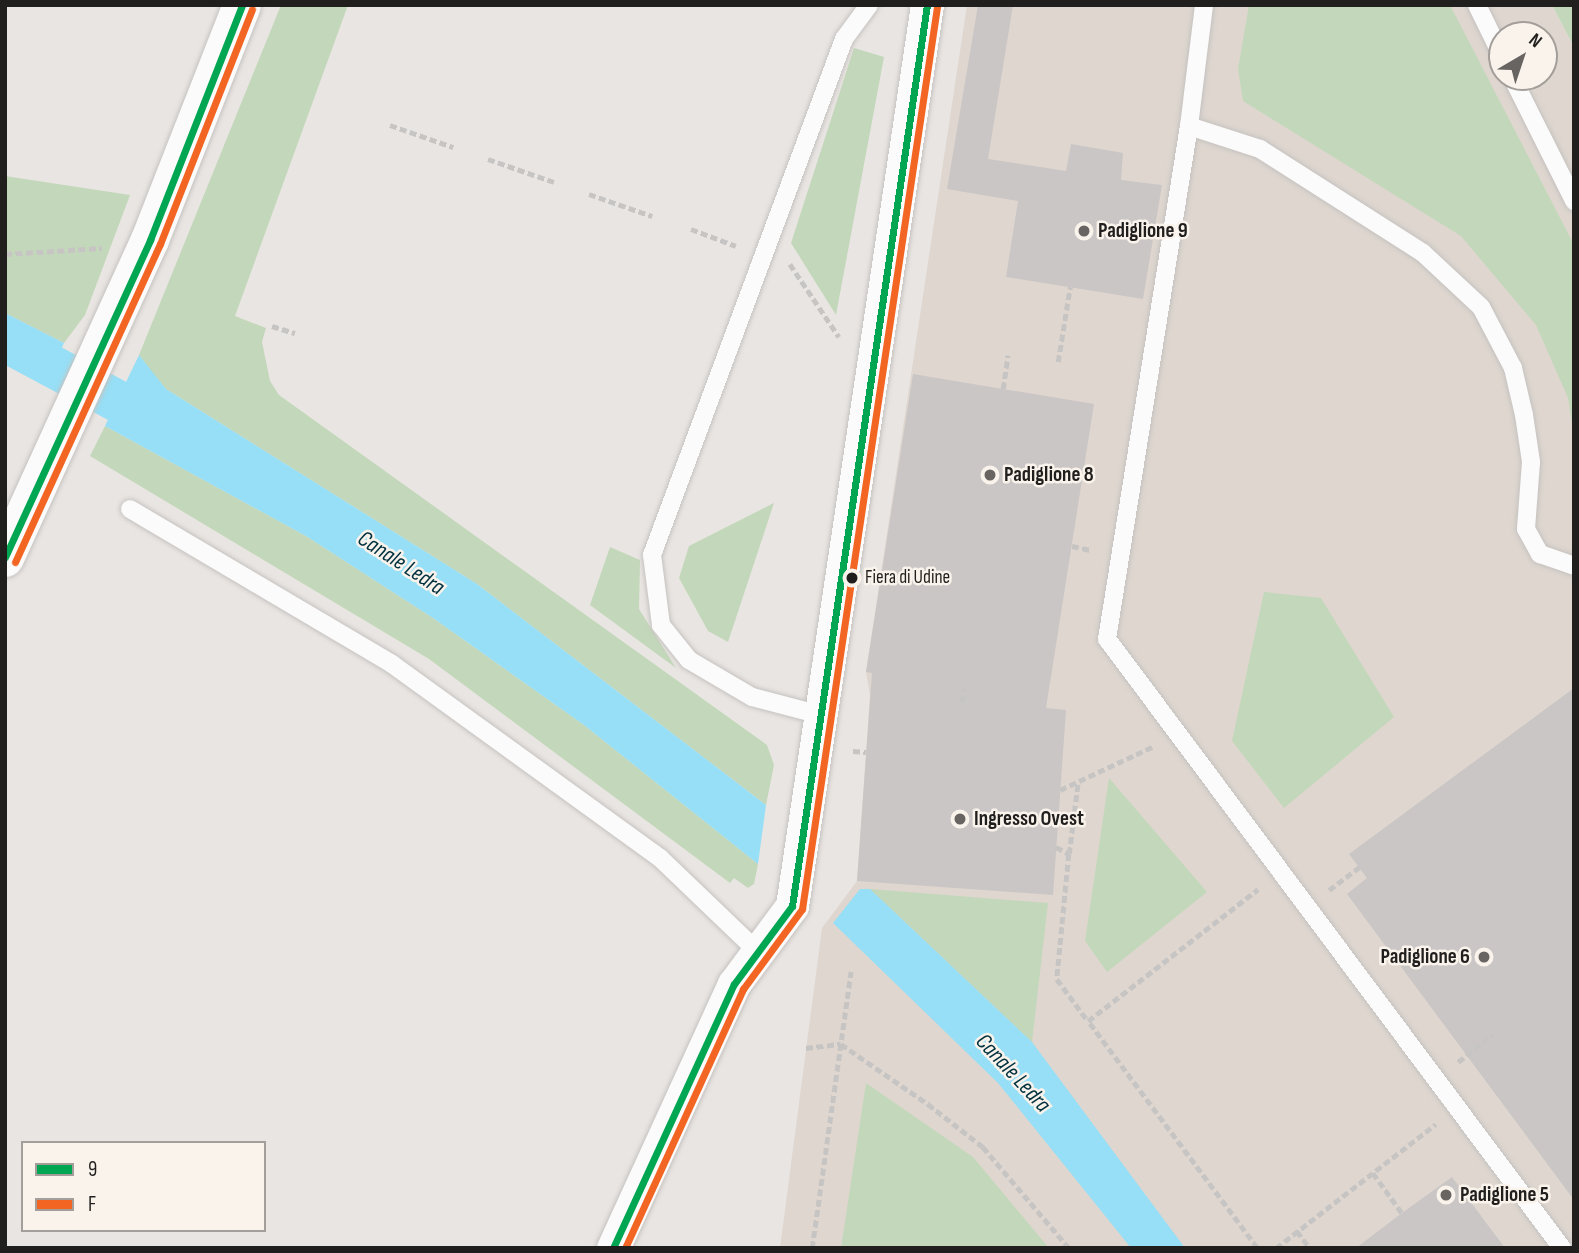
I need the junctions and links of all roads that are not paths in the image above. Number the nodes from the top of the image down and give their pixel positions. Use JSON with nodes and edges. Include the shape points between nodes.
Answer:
{"nodes":[{"id":1,"x":242,"y":5,"type":"edge"},
{"id":2,"x":869,"y":5,"type":"edge"},
{"id":3,"x":927,"y":5,"type":"edge"},
{"id":4,"x":1204,"y":5,"type":"edge"},
{"id":5,"x":1477,"y":5,"type":"edge"},
{"id":6,"x":1488,"y":27,"type":"edge"},
{"id":7,"x":1519,"y":91,"type":"edge"},
{"id":8,"x":1189,"y":126,"type":"junction"},
{"id":9,"x":1574,"y":201,"type":"edge"},
{"id":10,"x":130,"y":509,"type":"dead end"},
{"id":11,"x":5,"y":558,"type":"edge"},
{"id":12,"x":1574,"y":566,"type":"edge"},
{"id":13,"x":817,"y":714,"type":"junction"},
{"id":14,"x":755,"y":949,"type":"junction"},
{"id":15,"x":613,"y":1248,"type":"edge"},
{"id":16,"x":1562,"y":1248,"type":"edge"}],
"edges":[{"from":1,"to":11,"type":"street","via":[[150,240]]},
{"from":2,"to":13,"type":"lane","via":[[844,39],[652,555],[661,625],[690,660],[752,697]]},
{"from":3,"to":13,"type":"street"},
{"from":4,"to":8,"type":"lane"},
{"from":5,"to":6,"type":"lane"},
{"from":7,"to":9,"type":"lane"},
{"from":8,"to":12,"type":"lane","via":[[1259,149],[1423,253],[1481,307],[1513,368],[1524,415],[1531,461],[1527,529],[1540,554]]},
{"from":8,"to":16,"type":"lane","via":[[1107,639]]},
{"from":10,"to":14,"type":"lane","via":[[403,671],[660,858]]},
{"from":13,"to":14,"type":"street","via":[[792,906]]},
{"from":14,"to":15,"type":"street"}]}
